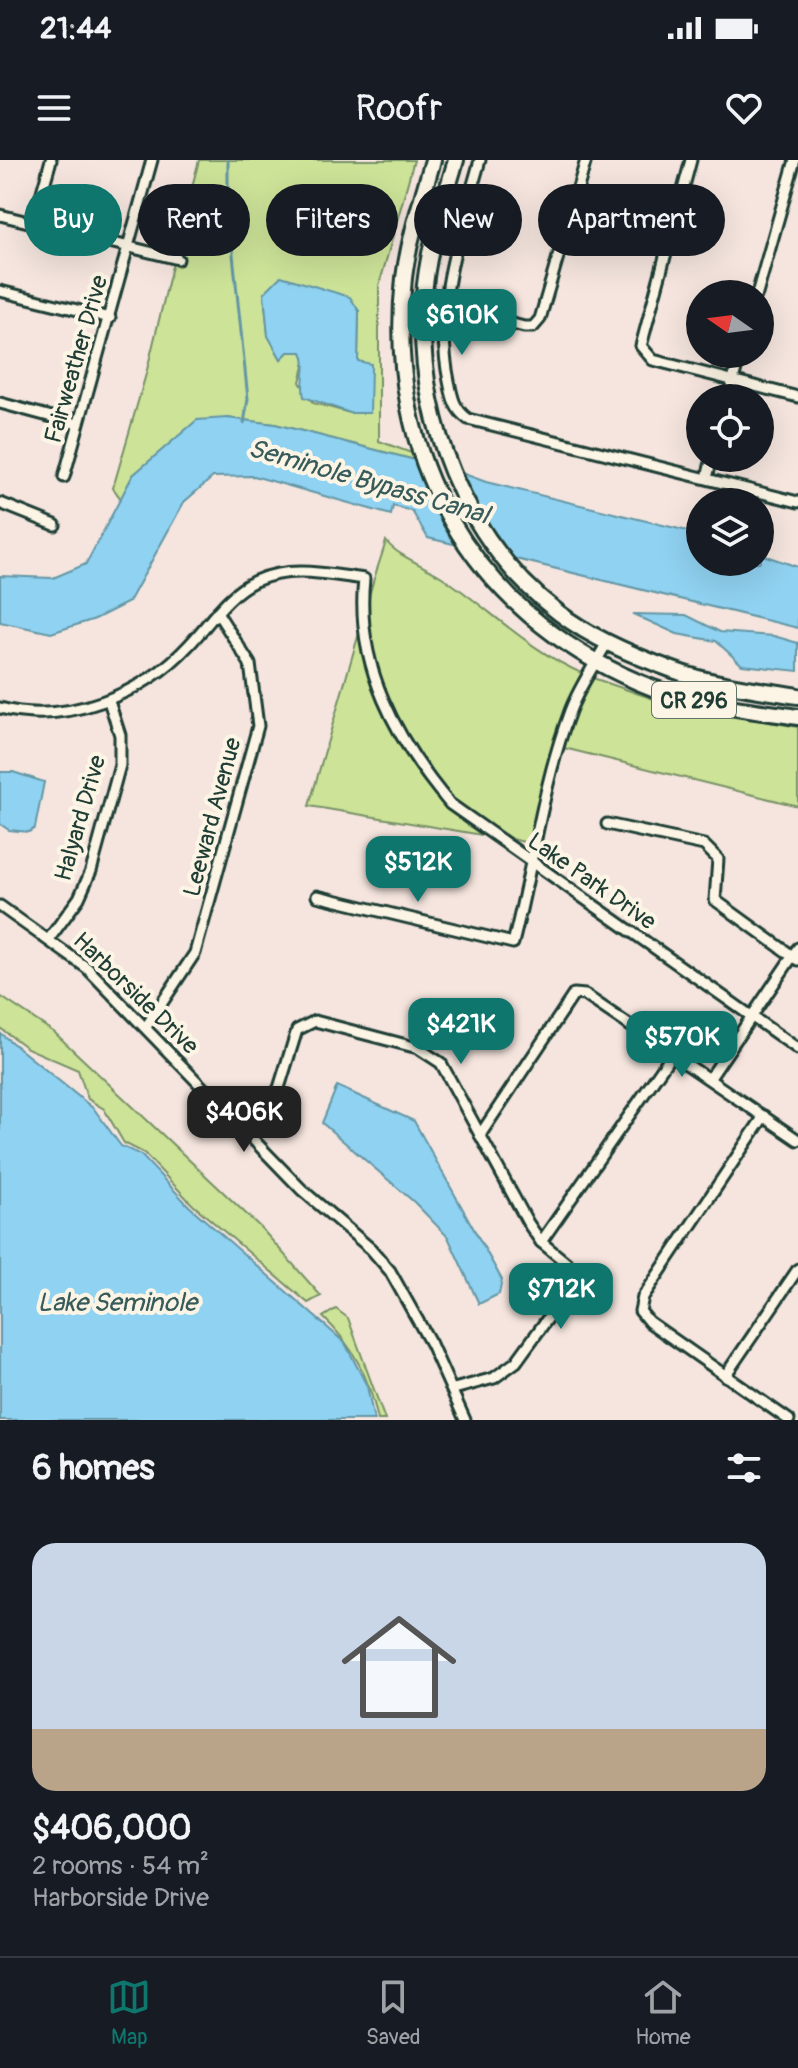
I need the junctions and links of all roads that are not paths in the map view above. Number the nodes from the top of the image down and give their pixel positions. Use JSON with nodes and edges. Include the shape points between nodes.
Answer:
{"nodes":[{"id":1,"x":51,"y":160,"type":"edge"},
{"id":2,"x":152,"y":160,"type":"edge"},
{"id":3,"x":433,"y":160,"type":"edge"},
{"id":4,"x":456,"y":160,"type":"edge"},
{"id":5,"x":480,"y":160,"type":"edge"},
{"id":6,"x":586,"y":160,"type":"edge"},
{"id":7,"x":691,"y":160,"type":"edge"},
{"id":8,"x":795,"y":160,"type":"edge"},
{"id":9,"x":44,"y":184,"type":"edge"},
{"id":10,"x":0,"y":215,"type":"edge"},
{"id":11,"x":24,"y":222,"type":"edge"},
{"id":12,"x":122,"y":245,"type":"edge"},
{"id":13,"x":128,"y":246,"type":"junction"},
{"id":14,"x":178,"y":259,"type":"dead end"},
{"id":15,"x":761,"y":280,"type":"edge"},
{"id":16,"x":0,"y":291,"type":"edge"},
{"id":17,"x":444,"y":306,"type":"junction"},
{"id":18,"x":110,"y":318,"type":"junction"},
{"id":19,"x":736,"y":368,"type":"edge"},
{"id":20,"x":733,"y":381,"type":"junction"},
{"id":21,"x":732,"y":384,"type":"edge"},
{"id":22,"x":798,"y":397,"type":"edge"},
{"id":23,"x":0,"y":403,"type":"edge"},
{"id":24,"x":78,"y":424,"type":"junction"},
{"id":25,"x":708,"y":472,"type":"edge"},
{"id":26,"x":64,"y":477,"type":"dead end"},
{"id":27,"x":707,"y":478,"type":"junction"},
{"id":28,"x":798,"y":502,"type":"edge"},
{"id":29,"x":0,"y":503,"type":"edge"},
{"id":30,"x":55,"y":525,"type":"dead end"},
{"id":31,"x":217,"y":612,"type":"junction"},
{"id":32,"x":608,"y":641,"type":"junction"},
{"id":33,"x":597,"y":661,"type":"junction"},
{"id":34,"x":798,"y":696,"type":"edge"},
{"id":35,"x":109,"y":701,"type":"junction"},
{"id":36,"x":0,"y":708,"type":"edge"},
{"id":37,"x":798,"y":717,"type":"edge"},
{"id":38,"x":607,"y":824,"type":"dead end"},
{"id":39,"x":530,"y":861,"type":"junction"},
{"id":40,"x":317,"y":896,"type":"dead end"},
{"id":41,"x":0,"y":906,"type":"edge"},
{"id":42,"x":49,"y":939,"type":"junction"},
{"id":43,"x":796,"y":955,"type":"edge"},
{"id":44,"x":751,"y":1016,"type":"junction"},
{"id":45,"x":146,"y":1027,"type":"junction"},
{"id":46,"x":798,"y":1049,"type":"edge"},
{"id":47,"x":672,"y":1054,"type":"junction"},
{"id":48,"x":710,"y":1078,"type":"junction"},
{"id":49,"x":764,"y":1116,"type":"junction"},
{"id":50,"x":247,"y":1134,"type":"junction"},
{"id":51,"x":480,"y":1135,"type":"junction"},
{"id":52,"x":798,"y":1140,"type":"edge"},
{"id":53,"x":541,"y":1242,"type":"junction"},
{"id":54,"x":798,"y":1269,"type":"edge"},
{"id":55,"x":725,"y":1376,"type":"junction"},
{"id":56,"x":454,"y":1389,"type":"junction"},
{"id":57,"x":465,"y":1420,"type":"edge"},
{"id":58,"x":789,"y":1420,"type":"edge"}],
"edges":[{"from":1,"to":9,"type":"street"},
{"from":2,"to":13,"type":"street","name":"Fairweather Drive"},
{"from":3,"to":33,"type":"main road","number":"CR 296","via":[[404,275],[401,334],[409,420],[455,526],[490,576],[549,634]]},
{"from":4,"to":32,"type":"main road","number":"CR 296","via":[[425,280],[422,347],[437,429],[452,474],[484,532],[527,585],[562,616]]},
{"from":5,"to":17,"type":"street"},
{"from":6,"to":17,"type":"street","via":[[540,319],[533,327]]},
{"from":7,"to":20,"type":"street","via":[[641,346],[653,360]]},
{"from":8,"to":15,"type":"street"},
{"from":10,"to":11,"type":"street"},
{"from":12,"to":13,"type":"street"},
{"from":13,"to":14,"type":"street"},
{"from":13,"to":18,"type":"street","name":"Fairweather Drive"},
{"from":16,"to":18,"type":"street"},
{"from":17,"to":27,"type":"street","via":[[450,388],[459,413],[468,419]]},
{"from":18,"to":24,"type":"street","name":"Fairweather Drive"},
{"from":19,"to":20,"type":"street"},
{"from":20,"to":21,"type":"street"},
{"from":20,"to":22,"type":"street"},
{"from":23,"to":24,"type":"street"},
{"from":24,"to":26,"type":"street","name":"Fairweather Drive"},
{"from":25,"to":27,"type":"street"},
{"from":27,"to":28,"type":"street"},
{"from":29,"to":30,"type":"street"},
{"from":31,"to":35,"type":"street","via":[[158,674]]},
{"from":31,"to":39,"type":"street","name":"Lake Park Drive","via":[[246,586],[279,573],[310,571],[364,579],[360,614],[373,676],[407,749],[450,804]]},
{"from":31,"to":45,"type":"street","name":"Leeward Avenue","via":[[250,664],[258,726],[195,953]]},
{"from":32,"to":33,"type":"street"},
{"from":32,"to":34,"type":"main road","number":"CR 296","via":[[676,671]]},
{"from":33,"to":37,"type":"main road","number":"CR 296","via":[[680,697]]},
{"from":33,"to":39,"type":"street","via":[[571,709]]},
{"from":35,"to":36,"type":"street","via":[[33,713]]},
{"from":35,"to":42,"type":"street","name":"Halyard Drive","via":[[120,735],[120,765],[91,871]]},
{"from":38,"to":43,"type":"street","via":[[704,845],[718,859],[715,900]]},
{"from":39,"to":40,"type":"street","via":[[513,943]]},
{"from":39,"to":44,"type":"street","name":"Lake Park Drive"},
{"from":41,"to":42,"type":"street","name":"Harborside Drive"},
{"from":42,"to":45,"type":"street","name":"Harborside Drive","via":[[87,968]]},
{"from":43,"to":44,"type":"street"},
{"from":44,"to":46,"type":"street","name":"Lake Park Drive"},
{"from":44,"to":48,"type":"street"},
{"from":45,"to":50,"type":"street","name":"Harborside Drive"},
{"from":47,"to":48,"type":"street"},
{"from":47,"to":51,"type":"street","via":[[585,995],[574,994]]},
{"from":47,"to":53,"type":"street"},
{"from":48,"to":49,"type":"street"},
{"from":49,"to":52,"type":"street"},
{"from":49,"to":55,"type":"street","via":[[643,1297],[640,1311]]},
{"from":50,"to":51,"type":"street","via":[[279,1088],[297,1030],[315,1021],[432,1054]]},
{"from":50,"to":56,"type":"street","name":"Harborside Drive","via":[[390,1271]]},
{"from":51,"to":53,"type":"street"},
{"from":53,"to":56,"type":"street","via":[[580,1274],[516,1362],[494,1378]]},
{"from":54,"to":55,"type":"street"},
{"from":55,"to":58,"type":"street"},
{"from":56,"to":57,"type":"street","name":"Harborside Drive"}]}
